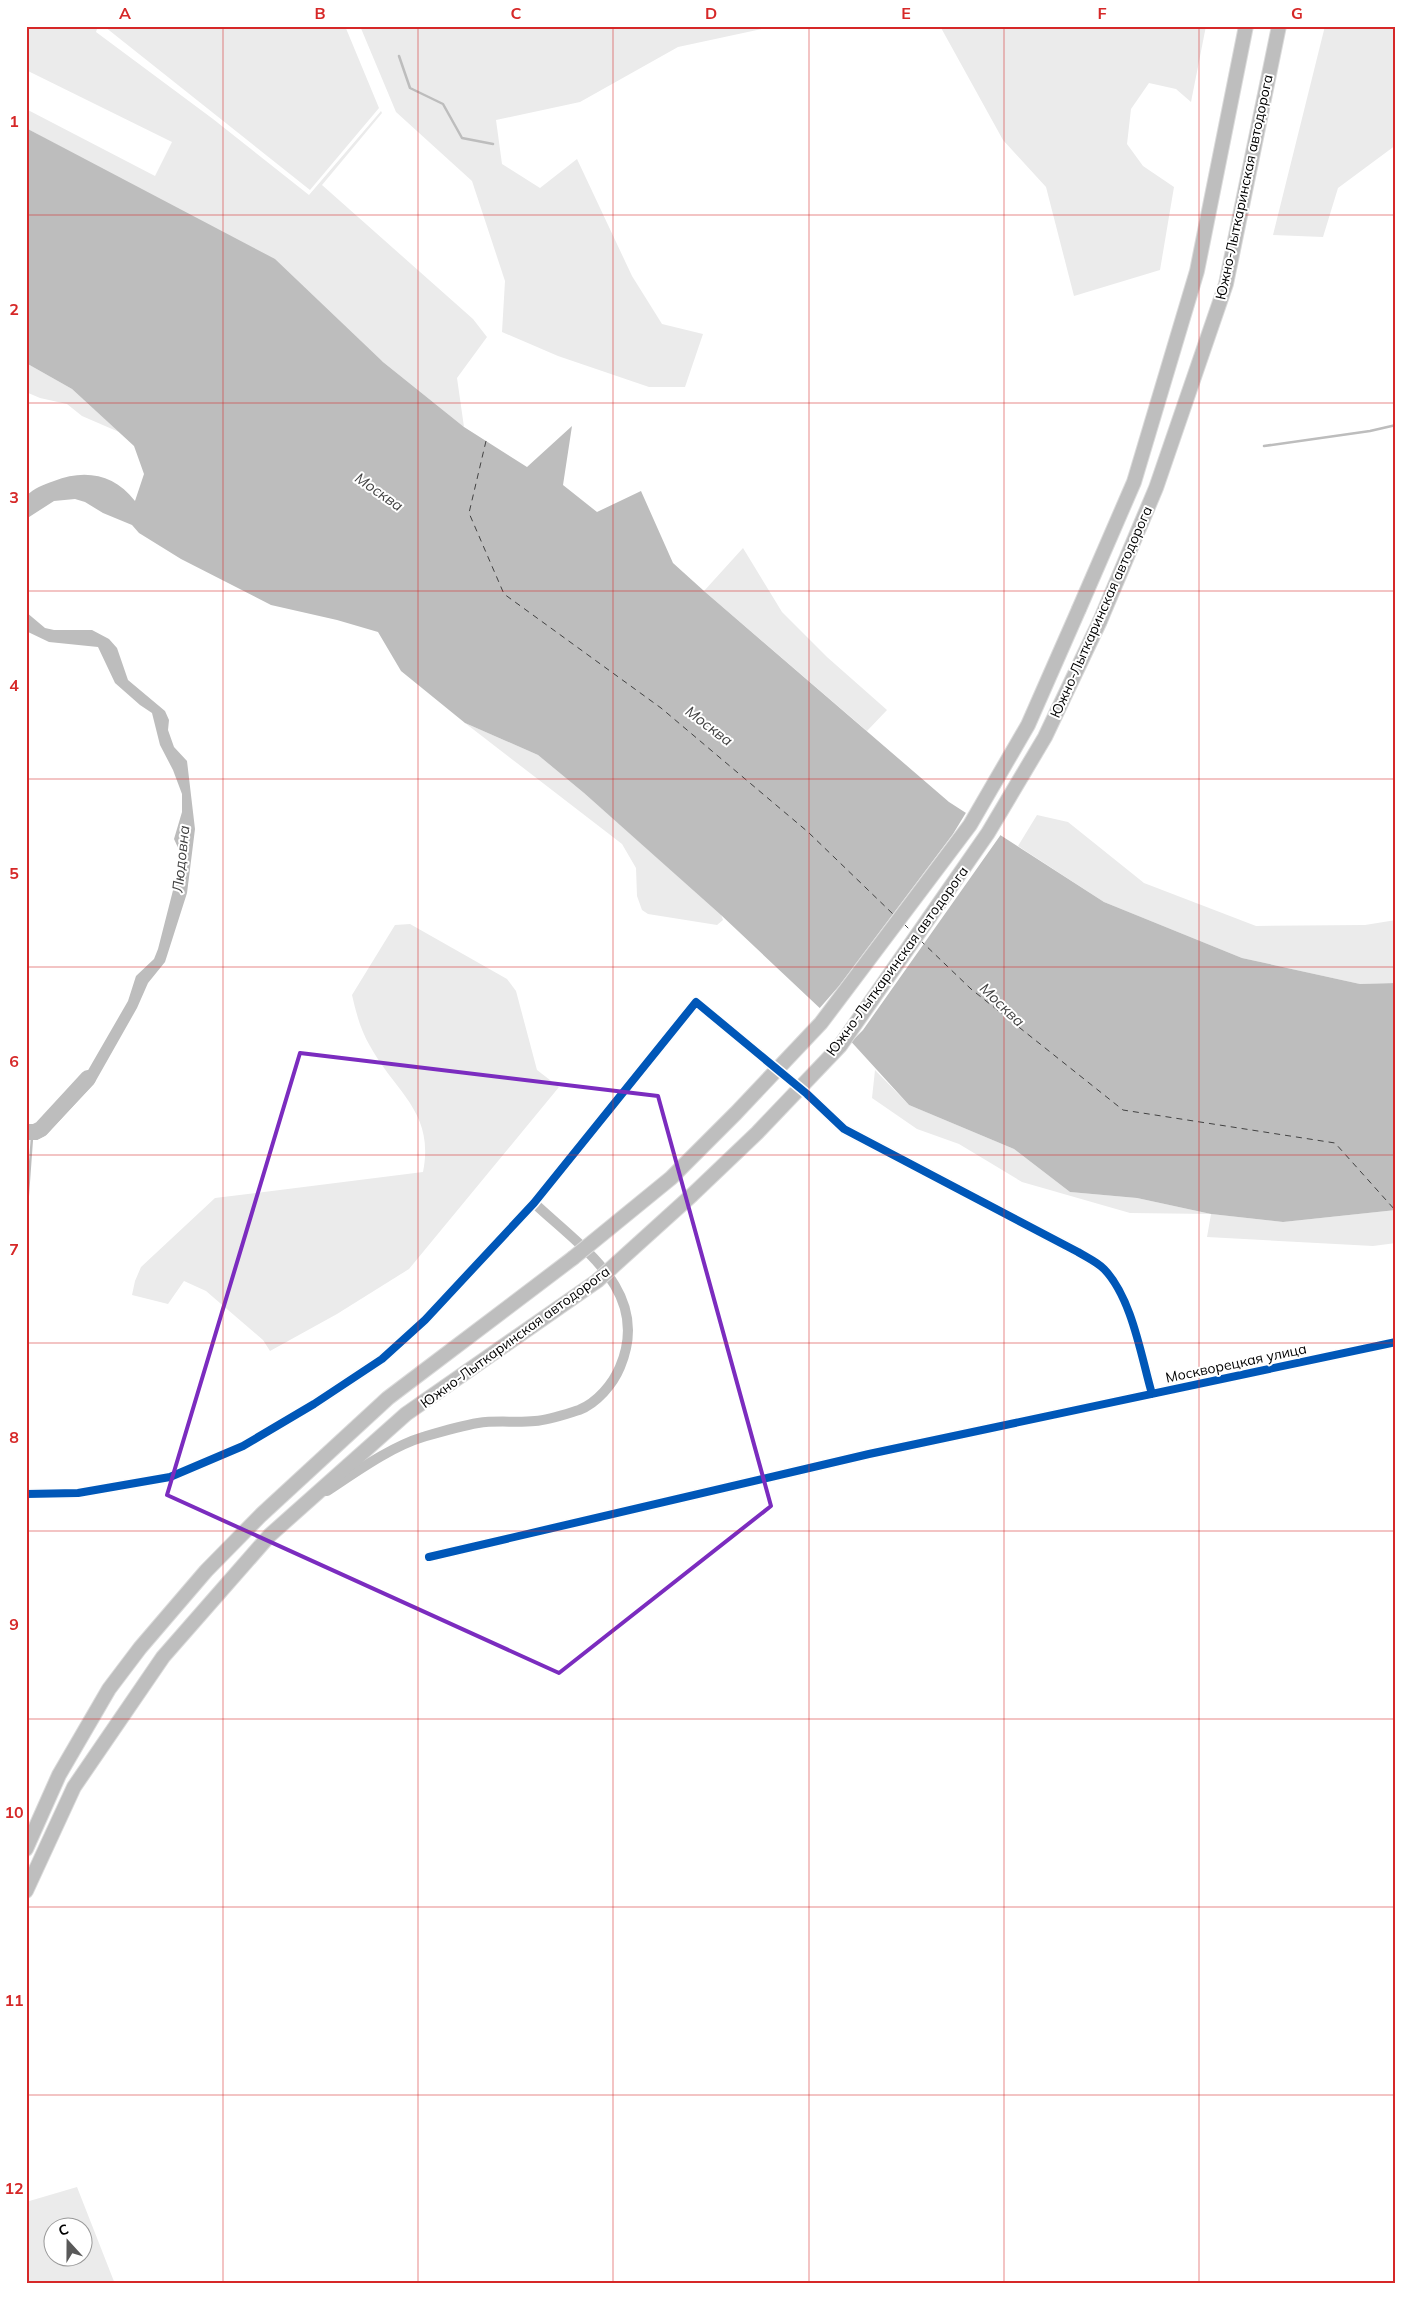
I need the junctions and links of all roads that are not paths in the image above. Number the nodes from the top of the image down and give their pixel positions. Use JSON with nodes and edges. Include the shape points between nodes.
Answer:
{"nodes":[{"id":1,"x":1246,"y":26,"type":"edge"},
{"id":2,"x":1279,"y":26,"type":"edge"},
{"id":3,"x":534,"y":1203,"type":"junction"},
{"id":4,"x":1396,"y":1342,"type":"edge"},
{"id":5,"x":1152,"y":1394,"type":"junction"},
{"id":6,"x":26,"y":1494,"type":"edge"},
{"id":7,"x":305,"y":1505,"type":"junction"},
{"id":8,"x":429,"y":1557,"type":"dead end"},
{"id":9,"x":26,"y":1849,"type":"edge"},
{"id":10,"x":26,"y":1891,"type":"edge"}],
"edges":[{"from":1,"to":9,"type":"main road","name":"Южно-Лыткаринская автодорога","bridge":true,"via":[[1197,271],[1134,482],[1028,725],[970,825],[821,1023],[671,1178],[573,1258],[388,1398],[261,1515],[206,1571],[109,1689],[59,1775]]},
{"from":2,"to":7,"type":"main road","name":"Южно-Лыткаринская автодорога","bridge":true,"via":[[1226,284],[1156,488],[1100,621],[1045,737],[988,833],[840,1046],[757,1133],[597,1281],[406,1414]]},
{"from":3,"to":5,"type":"street","via":[[696,1002],[844,1129],[1078,1252],[1103,1269],[1122,1296]]},
{"from":3,"to":6,"type":"street","via":[[425,1320],[382,1359],[243,1446],[170,1477],[78,1493]]},
{"from":3,"to":7,"type":"street","via":[[602,1266],[621,1294],[627,1315],[628,1338],[623,1360],[610,1384],[580,1409],[537,1421],[479,1423],[421,1438],[375,1460]]},
{"from":4,"to":5,"type":"street","name":"Москворецкая улица"},
{"from":5,"to":8,"type":"street","name":"Москворецкая улица","via":[[934,1440]]},
{"from":7,"to":10,"type":"main road","name":"Южно-Лыткаринская автодорога","via":[[270,1536],[162,1657],[74,1787]]}]}
